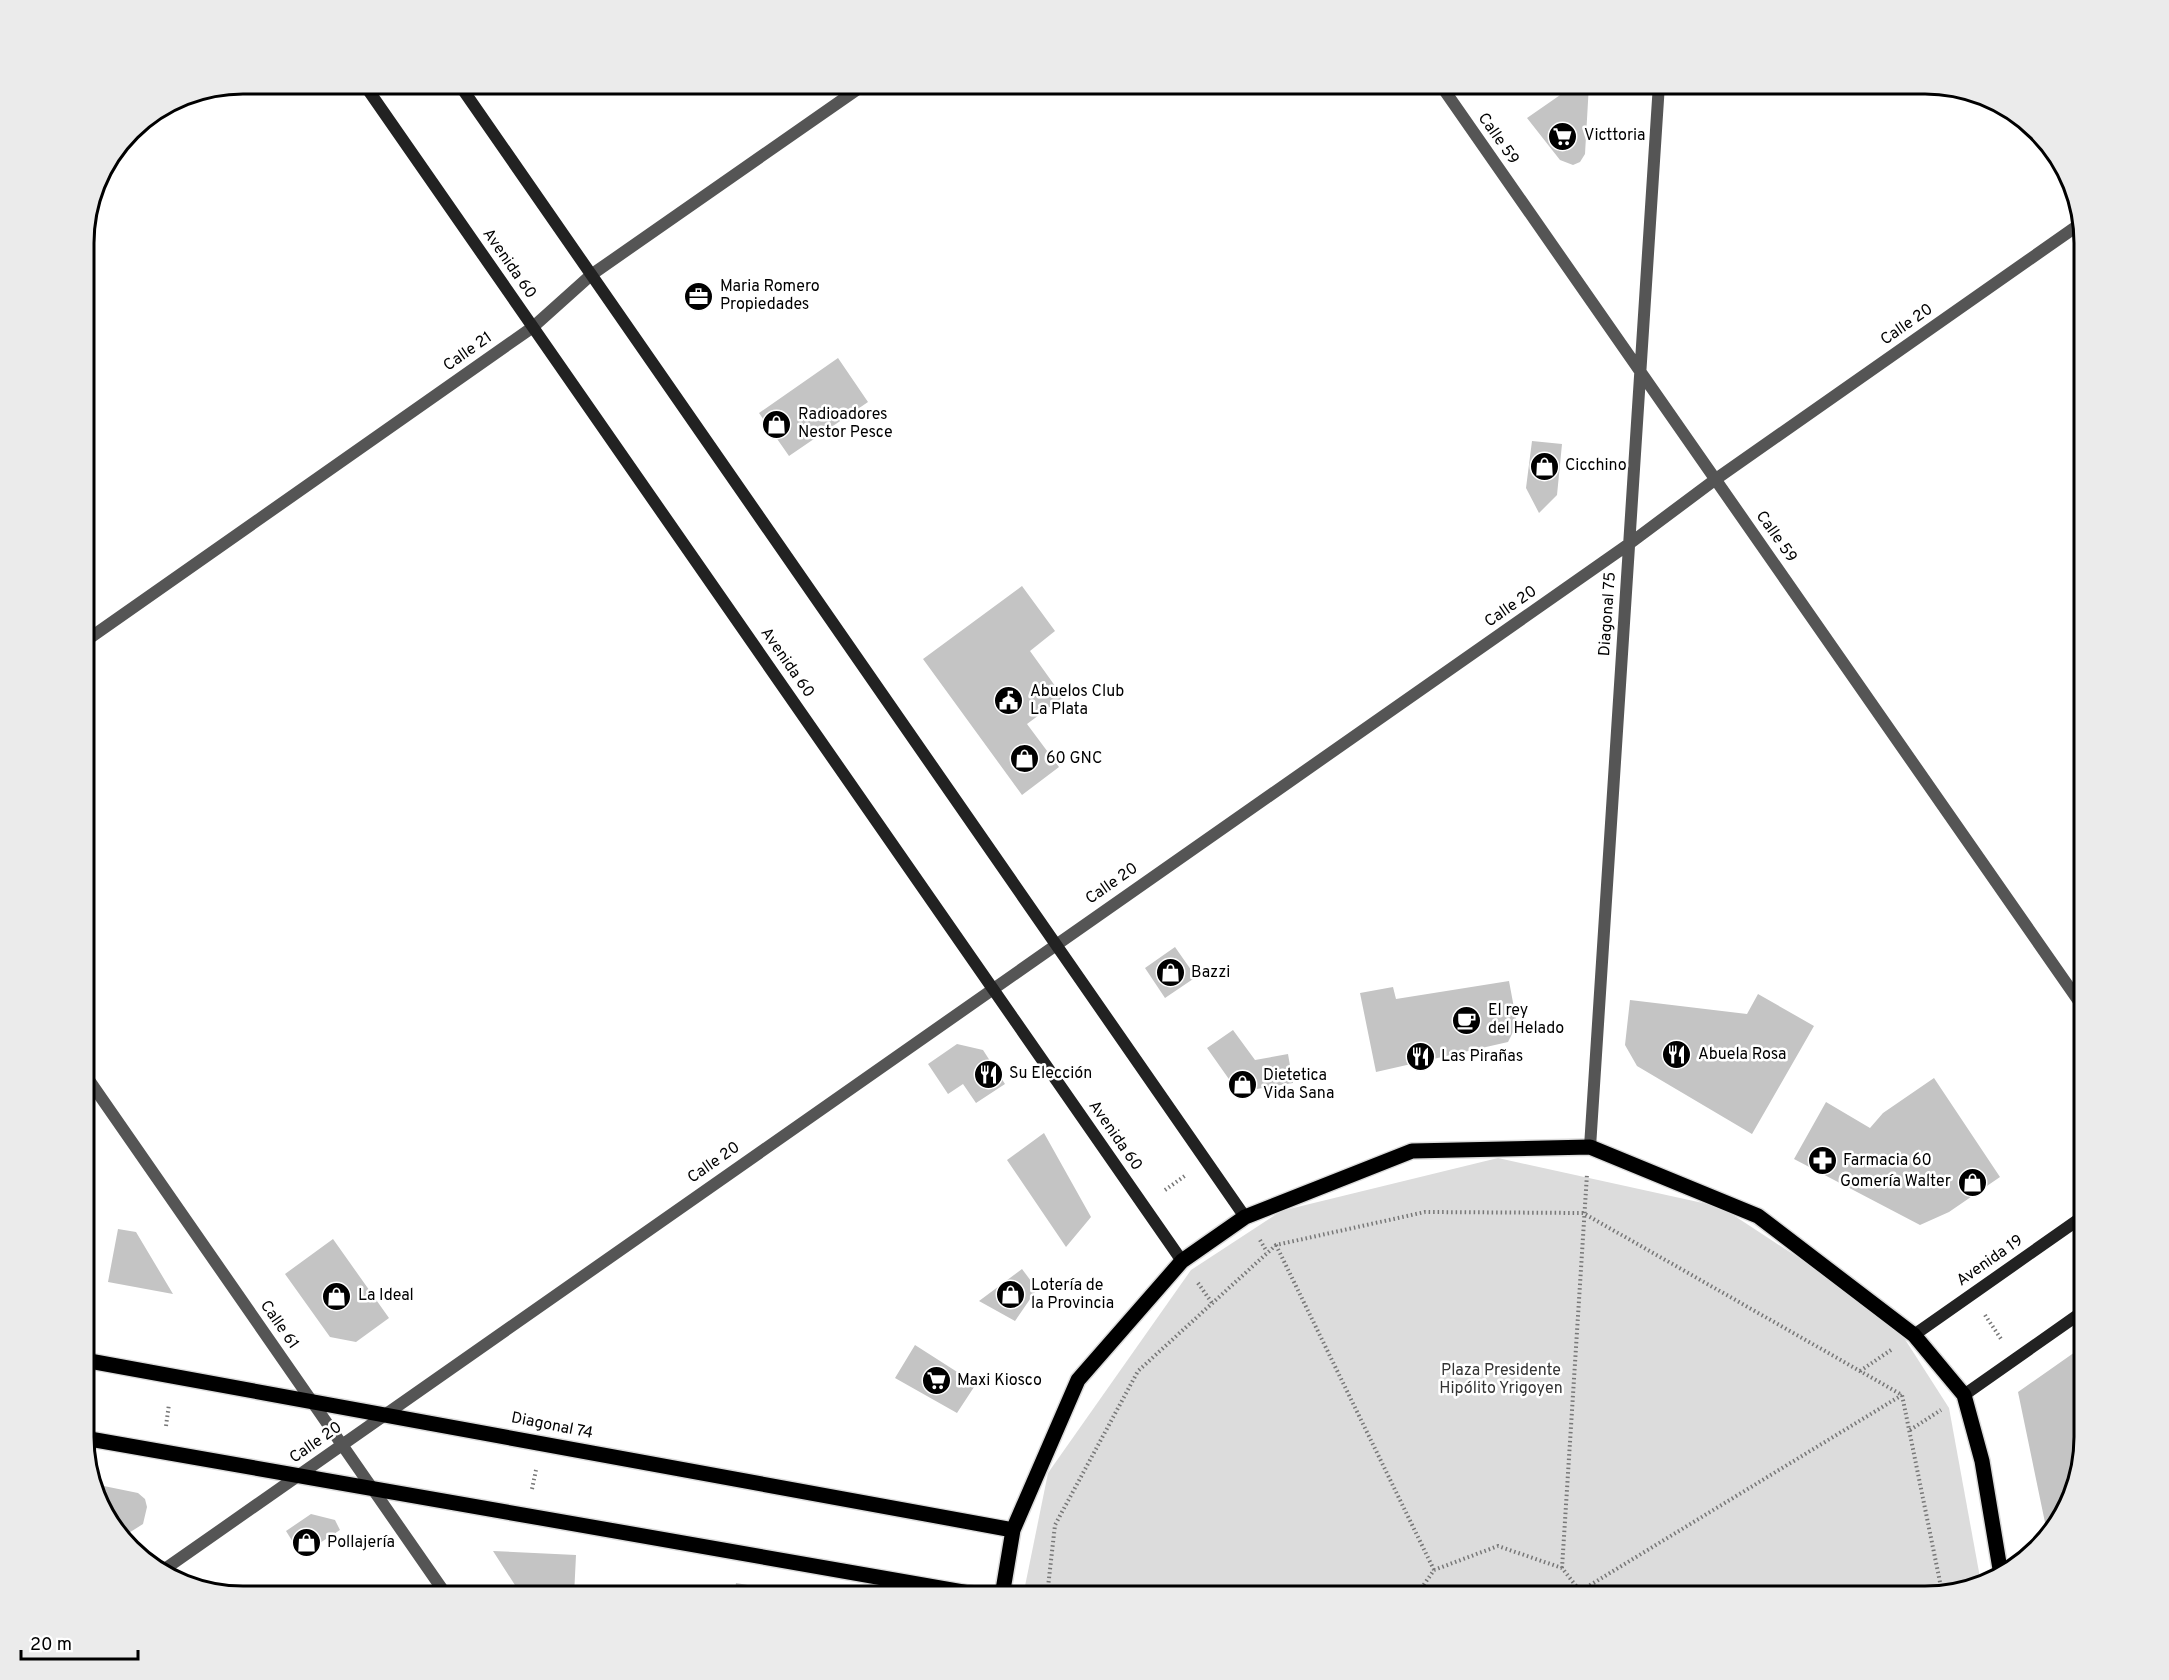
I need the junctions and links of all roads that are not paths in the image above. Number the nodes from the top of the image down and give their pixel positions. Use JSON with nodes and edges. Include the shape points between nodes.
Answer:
{"nodes":[{"id":1,"x":371,"y":94,"type":"edge"},
{"id":2,"x":466,"y":94,"type":"edge"},
{"id":3,"x":851,"y":94,"type":"edge"},
{"id":4,"x":1447,"y":94,"type":"edge"},
{"id":5,"x":1658,"y":94,"type":"edge"},
{"id":6,"x":2073,"y":229,"type":"edge"},
{"id":7,"x":591,"y":275,"type":"junction"},
{"id":8,"x":533,"y":327,"type":"junction"},
{"id":9,"x":1641,"y":374,"type":"junction"},
{"id":10,"x":1716,"y":479,"type":"junction"},
{"id":11,"x":1629,"y":544,"type":"junction"},
{"id":12,"x":95,"y":634,"type":"edge"},
{"id":13,"x":1056,"y":943,"type":"junction"},
{"id":14,"x":992,"y":988,"type":"junction"},
{"id":15,"x":2074,"y":994,"type":"edge"},
{"id":16,"x":95,"y":1089,"type":"edge"},
{"id":17,"x":1590,"y":1147,"type":"junction"},
{"id":18,"x":1245,"y":1217,"type":"junction"},
{"id":19,"x":2074,"y":1223,"type":"edge"},
{"id":20,"x":1182,"y":1261,"type":"junction"},
{"id":21,"x":2074,"y":1318,"type":"edge"},
{"id":22,"x":1914,"y":1335,"type":"junction"},
{"id":23,"x":95,"y":1362,"type":"edge"},
{"id":24,"x":1964,"y":1395,"type":"junction"},
{"id":25,"x":313,"y":1401,"type":"junction"},
{"id":26,"x":386,"y":1414,"type":"junction"},
{"id":27,"x":95,"y":1440,"type":"edge"},
{"id":28,"x":342,"y":1444,"type":"junction"},
{"id":29,"x":298,"y":1475,"type":"junction"},
{"id":30,"x":374,"y":1490,"type":"junction"},
{"id":31,"x":1013,"y":1530,"type":"junction"},
{"id":32,"x":1999,"y":1565,"type":"edge"},
{"id":33,"x":169,"y":1566,"type":"edge"},
{"id":34,"x":440,"y":1586,"type":"edge"},
{"id":35,"x":928,"y":1586,"type":"edge"},
{"id":36,"x":1004,"y":1586,"type":"edge"}],
"edges":[{"from":1,"to":8,"type":"main road","name":"Avenida 60"},
{"from":2,"to":7,"type":"main road"},
{"from":3,"to":7,"type":"street","name":"Calle 21"},
{"from":4,"to":9,"type":"street","name":"Calle 59"},
{"from":5,"to":9,"type":"street","name":"Diagonal 75"},
{"from":6,"to":10,"type":"street","name":"Calle 20"},
{"from":7,"to":8,"type":"street","name":"Calle 21"},
{"from":7,"to":13,"type":"main road"},
{"from":8,"to":12,"type":"street","name":"Calle 21"},
{"from":8,"to":14,"type":"main road","name":"Avenida 60"},
{"from":9,"to":10,"type":"street","name":"Calle 59"},
{"from":9,"to":11,"type":"street","name":"Diagonal 75"},
{"from":10,"to":11,"type":"street","name":"Calle 20"},
{"from":10,"to":15,"type":"street","name":"Calle 59"},
{"from":11,"to":13,"type":"street","name":"Calle 20"},
{"from":11,"to":17,"type":"street","name":"Diagonal 75"},
{"from":13,"to":14,"type":"street","name":"Calle 20"},
{"from":13,"to":18,"type":"main road"},
{"from":14,"to":20,"type":"main road","name":"Avenida 60"},
{"from":14,"to":26,"type":"street","name":"Calle 20"},
{"from":16,"to":25,"type":"street","name":"Calle 61"},
{"from":17,"to":18,"type":"main road","via":[[1413,1151]]},
{"from":17,"to":22,"type":"main road","via":[[1758,1215]]},
{"from":18,"to":20,"type":"main road"},
{"from":19,"to":22,"type":"main road","name":"Avenida 19"},
{"from":20,"to":31,"type":"main road","via":[[1078,1380]]},
{"from":21,"to":24,"type":"main road"},
{"from":22,"to":24,"type":"main road"},
{"from":23,"to":25,"type":"main road","name":"Diagonal 74"},
{"from":24,"to":32,"type":"main road","via":[[1982,1461]]},
{"from":25,"to":26,"type":"main road","name":"Diagonal 74"},
{"from":25,"to":28,"type":"street","name":"Calle 61"},
{"from":26,"to":28,"type":"street","name":"Calle 20"},
{"from":26,"to":31,"type":"main road","name":"Diagonal 74"},
{"from":27,"to":29,"type":"main road"},
{"from":28,"to":29,"type":"street","name":"Calle 20"},
{"from":28,"to":30,"type":"street","name":"Calle 61"},
{"from":29,"to":30,"type":"main road"},
{"from":29,"to":33,"type":"street","name":"Calle 20"},
{"from":30,"to":34,"type":"street","name":"Calle 61"},
{"from":30,"to":35,"type":"main road"},
{"from":31,"to":36,"type":"main road"}]}
